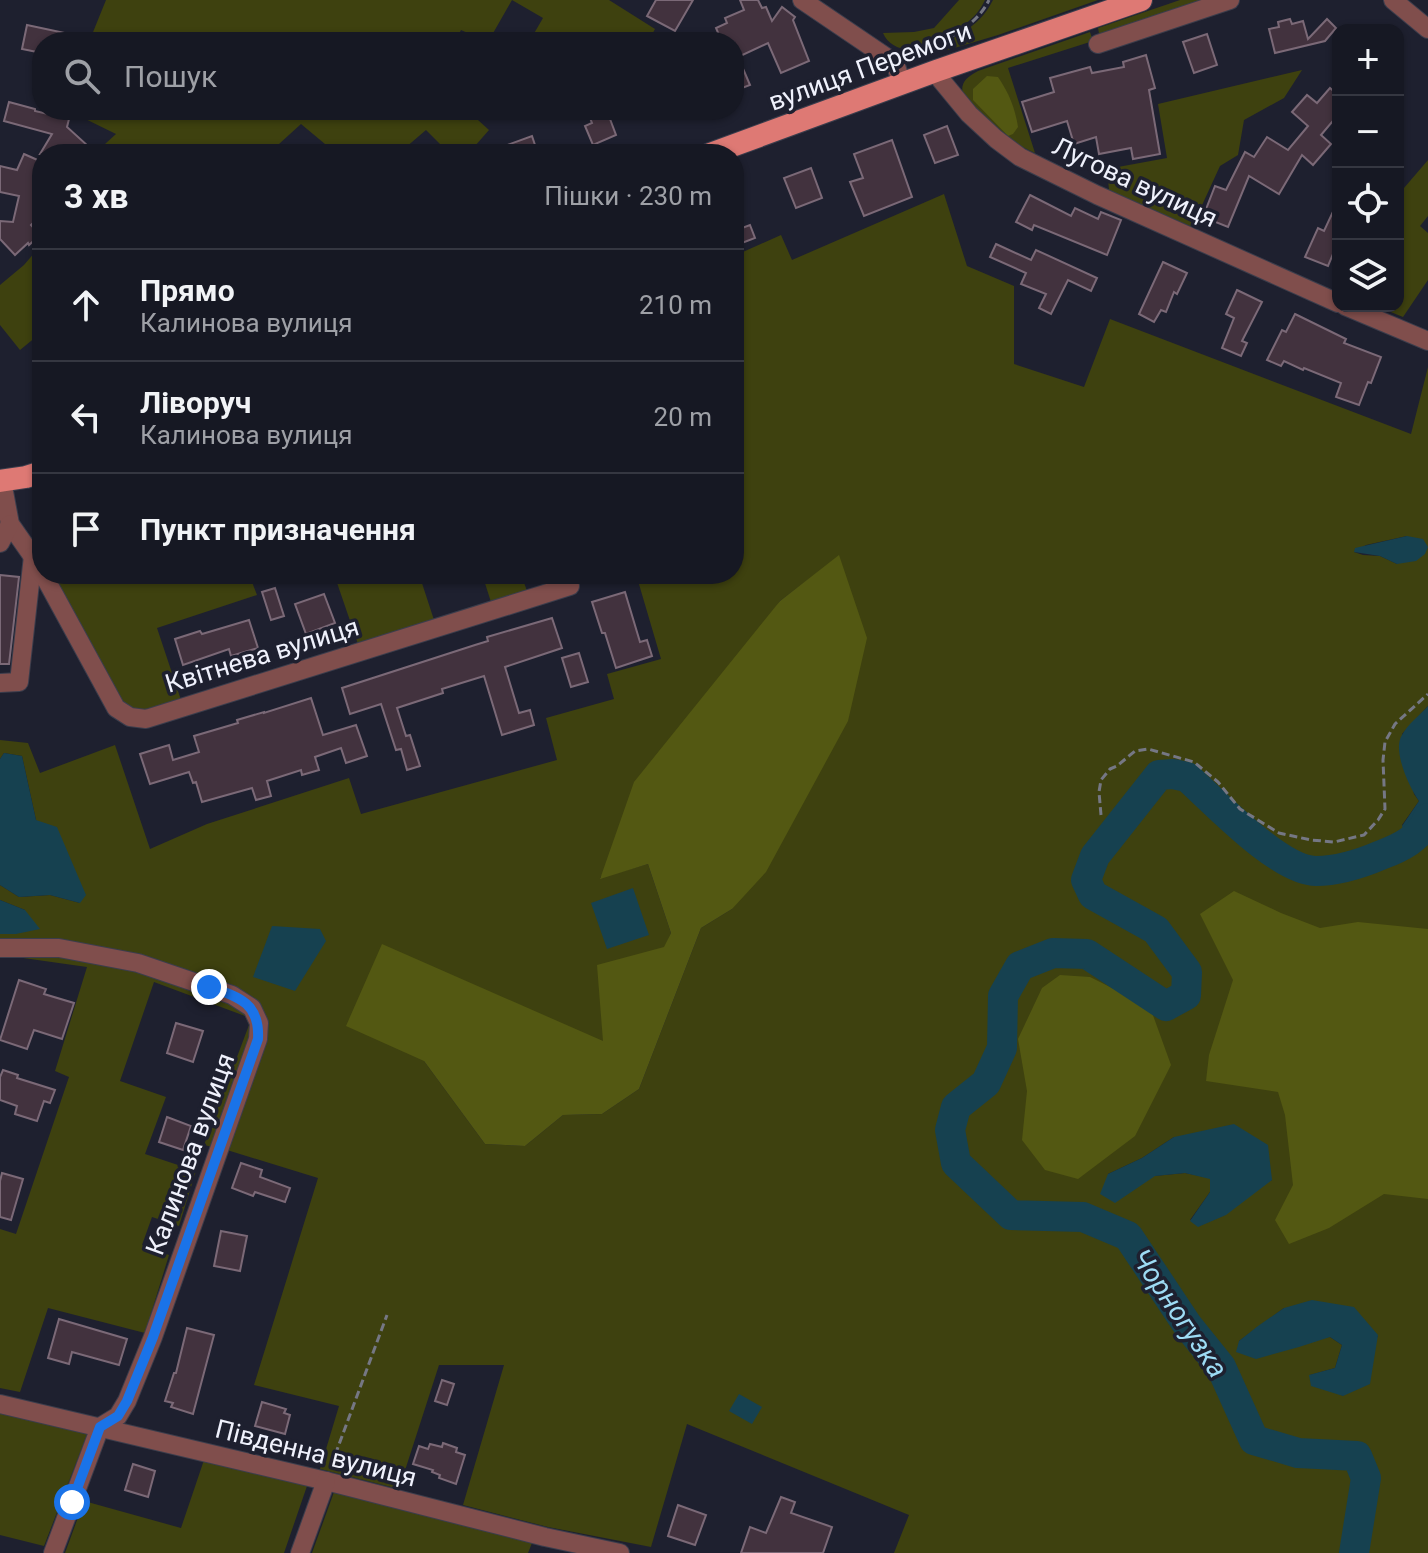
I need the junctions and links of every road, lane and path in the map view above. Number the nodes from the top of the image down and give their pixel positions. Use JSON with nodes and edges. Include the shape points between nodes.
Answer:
{"nodes":[{"id":1,"x":802,"y":0,"type":"edge"},
{"id":2,"x":989,"y":0,"type":"edge"},
{"id":3,"x":1141,"y":0,"type":"edge"},
{"id":4,"x":1230,"y":0,"type":"edge"},
{"id":5,"x":1393,"y":0,"type":"edge"},
{"id":6,"x":1428,"y":29,"type":"edge"},
{"id":7,"x":1098,"y":44,"type":"dead end"},
{"id":8,"x":936,"y":71,"type":"junction"},
{"id":9,"x":898,"y":73,"type":"junction"},
{"id":10,"x":733,"y":144,"type":"edge"},
{"id":11,"x":1332,"y":300,"type":"edge"},
{"id":12,"x":1359,"y":312,"type":"edge"},
{"id":13,"x":1428,"y":341,"type":"edge"},
{"id":14,"x":32,"y":474,"type":"edge"},
{"id":15,"x":1,"y":481,"type":"edge"},
{"id":16,"x":10,"y":524,"type":"junction"},
{"id":17,"x":0,"y":543,"type":"edge"},
{"id":18,"x":32,"y":557,"type":"edge"},
{"id":19,"x":36,"y":584,"type":"edge"},
{"id":20,"x":48,"y":584,"type":"edge"},
{"id":21,"x":570,"y":586,"type":"dead end"},
{"id":22,"x":0,"y":683,"type":"edge"},
{"id":23,"x":1428,"y":694,"type":"edge"},
{"id":24,"x":1101,"y":815,"type":"dead end"},
{"id":25,"x":0,"y":948,"type":"edge"},
{"id":26,"x":387,"y":1315,"type":"dead end"},
{"id":27,"x":0,"y":1404,"type":"edge"},
{"id":28,"x":100,"y":1427,"type":"junction"},
{"id":29,"x":326,"y":1481,"type":"junction"},
{"id":30,"x":542,"y":1545,"type":"edge"},
{"id":31,"x":53,"y":1553,"type":"edge"},
{"id":32,"x":300,"y":1553,"type":"edge"},
{"id":33,"x":620,"y":1553,"type":"edge"}],
"edges":[{"from":1,"to":9,"type":"street"},
{"from":2,"to":9,"type":"path","via":[[971,24]]},
{"from":3,"to":8,"type":"main road","name":"вулиця Перемоги"},
{"from":4,"to":7,"type":"street"},
{"from":5,"to":6,"type":"street"},
{"from":8,"to":9,"type":"main road","name":"вулиця Перемоги"},
{"from":8,"to":11,"type":"street","name":"Лугова вулиця","via":[[969,114],[1020,157]]},
{"from":9,"to":10,"type":"main road","name":"вулиця Перемоги"},
{"from":12,"to":13,"type":"street"},
{"from":14,"to":15,"type":"main road"},
{"from":15,"to":16,"type":"street","name":"Квітнева вулиця"},
{"from":16,"to":17,"type":"street"},
{"from":16,"to":18,"type":"street","name":"Квітнева вулиця"},
{"from":19,"to":22,"type":"street","via":[[19,682]]},
{"from":20,"to":21,"type":"street","name":"Квітнева вулиця","via":[[116,708],[146,719]]},
{"from":23,"to":24,"type":"path","via":[[1395,724],[1385,742],[1385,809],[1364,835],[1334,842],[1279,833],[1240,809],[1194,762],[1148,749],[1135,751],[1101,780]]},
{"from":25,"to":28,"type":"street","name":"Калинова вулиця","via":[[59,948],[138,963],[232,995],[252,1008],[259,1023],[258,1039],[153,1337],[127,1401],[118,1416]]},
{"from":26,"to":29,"type":"path"},
{"from":27,"to":28,"type":"street","name":"Південна вулиця"},
{"from":28,"to":29,"type":"street","name":"Південна вулиця"},
{"from":28,"to":31,"type":"street","name":"Калинова вулиця"},
{"from":29,"to":30,"type":"street","name":"Південна вулиця"},
{"from":29,"to":32,"type":"street"},
{"from":30,"to":33,"type":"street","name":"Південна вулиця"}]}
